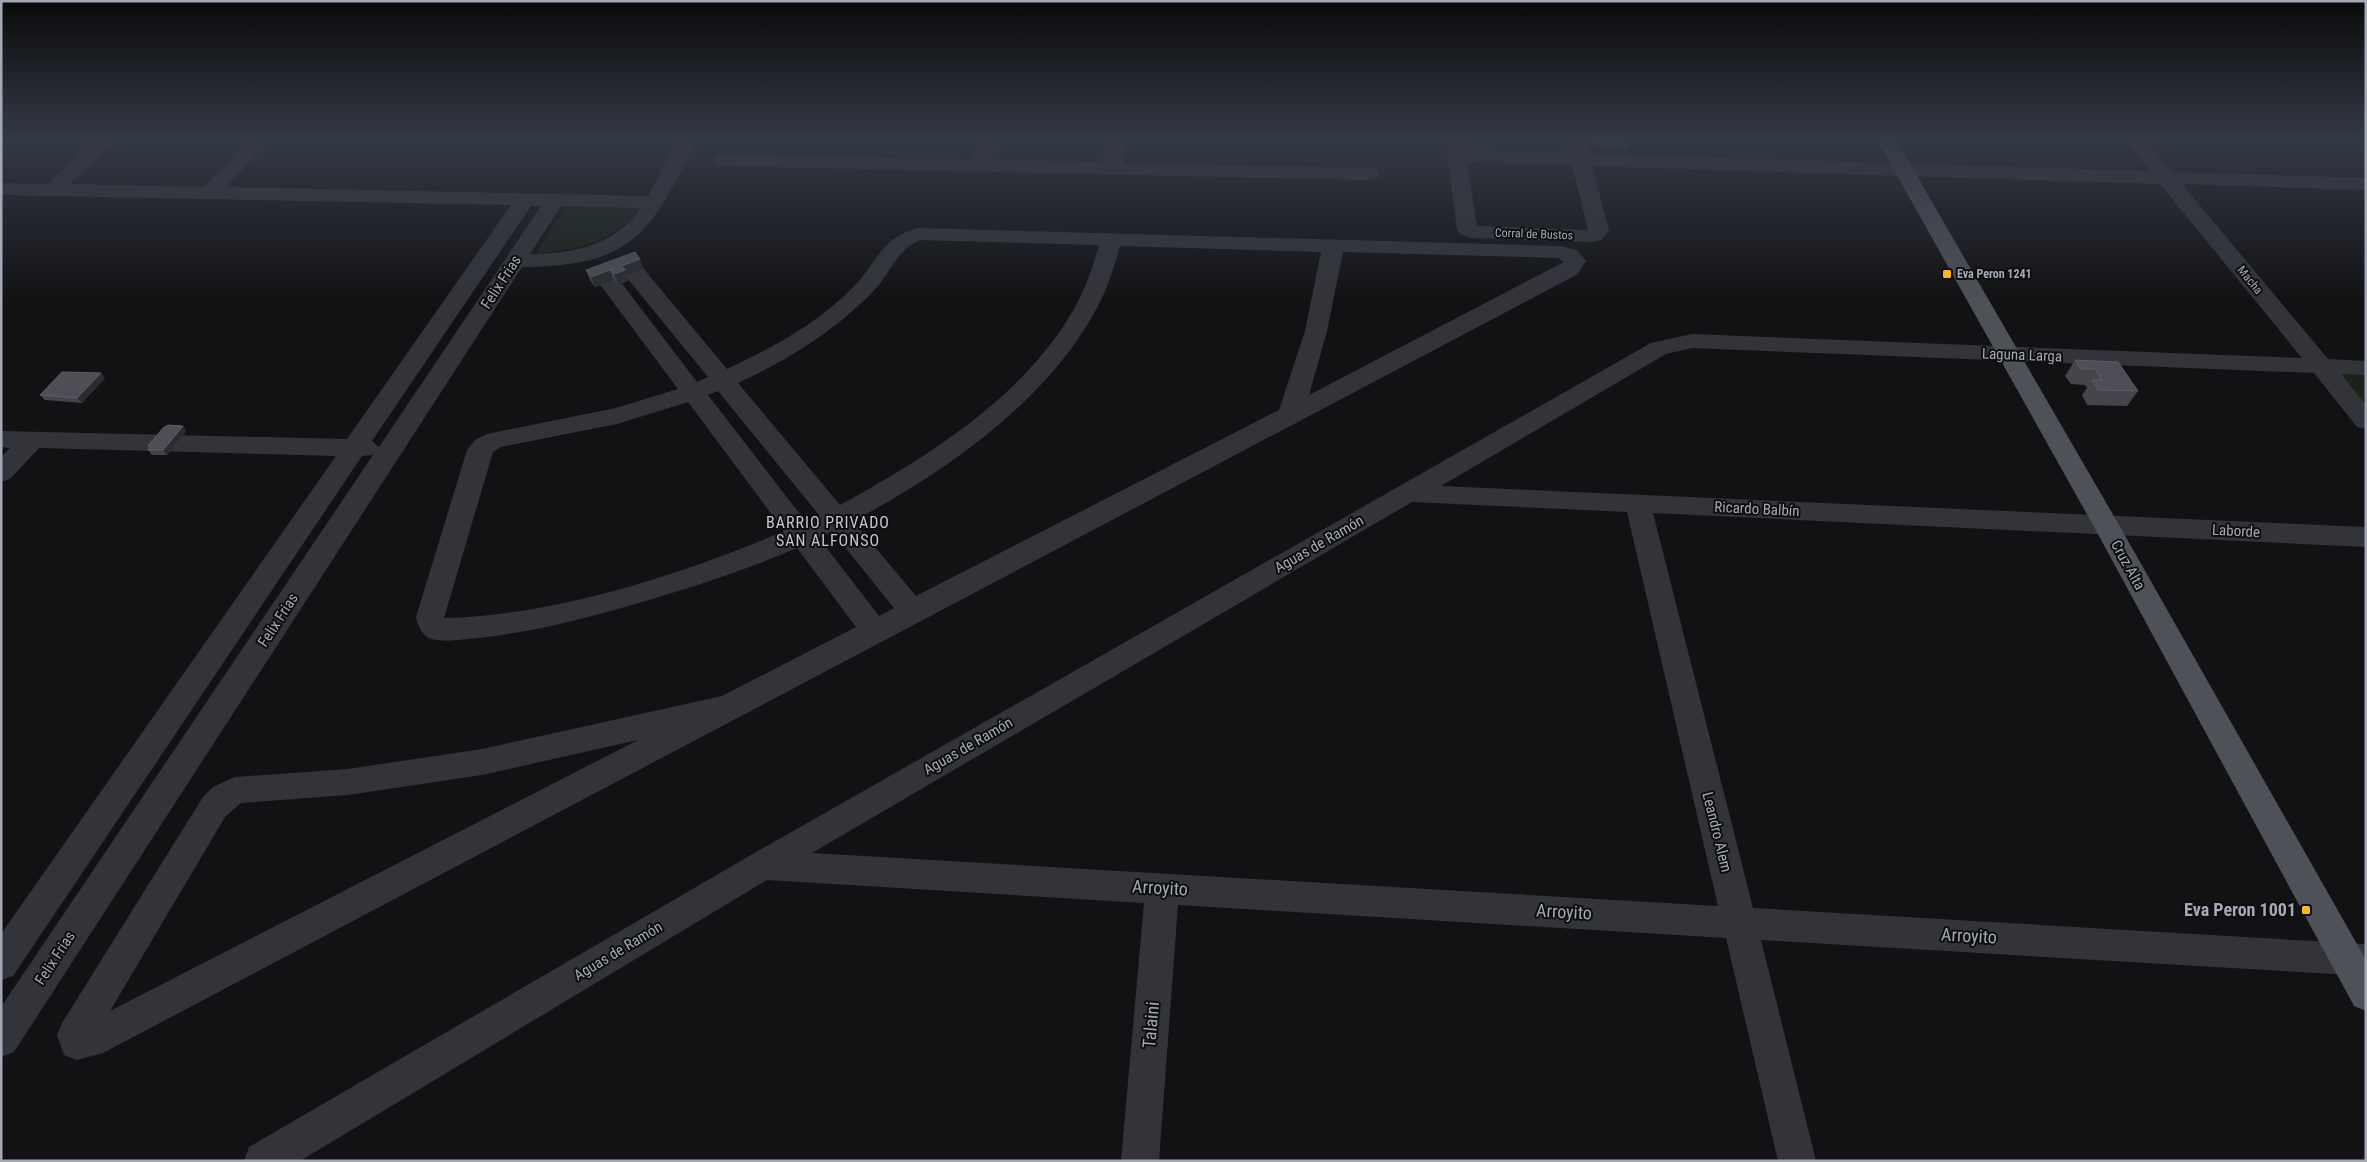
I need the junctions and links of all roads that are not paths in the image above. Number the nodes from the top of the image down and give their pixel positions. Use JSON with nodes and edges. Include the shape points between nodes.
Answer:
{"nodes":[{"id":1,"x":169,"y":192,"type":"edge"},
{"id":2,"x":659,"y":192,"type":"edge"},
{"id":3,"x":1462,"y":192,"type":"edge"},
{"id":4,"x":1589,"y":192,"type":"edge"},
{"id":5,"x":1916,"y":192,"type":"edge"},
{"id":6,"x":2178,"y":192,"type":"edge"},
{"id":7,"x":209,"y":193,"type":"joint"},
{"id":8,"x":525,"y":200,"type":"junction"},
{"id":9,"x":555,"y":200,"type":"junction"},
{"id":10,"x":654,"y":202,"type":"junction"},
{"id":11,"x":1112,"y":239,"type":"junction"},
{"id":12,"x":612,"y":245,"type":"junction"},
{"id":13,"x":1333,"y":245,"type":"junction"},
{"id":14,"x":589,"y":255,"type":"junction"},
{"id":15,"x":515,"y":261,"type":"junction"},
{"id":16,"x":1678,"y":343,"type":"joint"},
{"id":17,"x":2009,"y":354,"type":"junction"},
{"id":18,"x":2321,"y":366,"type":"junction"},
{"id":19,"x":2366,"y":368,"type":"edge"},
{"id":20,"x":723,"y":380,"type":"junction"},
{"id":21,"x":693,"y":393,"type":"junction"},
{"id":22,"x":1290,"y":414,"type":"junction"},
{"id":23,"x":2366,"y":421,"type":"edge"},
{"id":24,"x":1,"y":439,"type":"edge"},
{"id":25,"x":32,"y":440,"type":"junction"},
{"id":26,"x":354,"y":448,"type":"junction"},
{"id":27,"x":391,"y":448,"type":"junction"},
{"id":28,"x":1,"y":473,"type":"edge"},
{"id":29,"x":1408,"y":493,"type":"junction"},
{"id":30,"x":1638,"y":504,"type":"junction"},
{"id":31,"x":838,"y":519,"type":"junction"},
{"id":32,"x":2106,"y":525,"type":"junction"},
{"id":33,"x":803,"y":536,"type":"junction"},
{"id":34,"x":2366,"y":537,"type":"edge"},
{"id":35,"x":912,"y":611,"type":"junction"},
{"id":36,"x":874,"y":630,"type":"junction"},
{"id":37,"x":732,"y":706,"type":"junction"},
{"id":38,"x":763,"y":865,"type":"junction"},
{"id":39,"x":1162,"y":889,"type":"junction"},
{"id":40,"x":1739,"y":922,"type":"junction"},
{"id":41,"x":2356,"y":960,"type":"edge"},
{"id":42,"x":1,"y":964,"type":"edge"},
{"id":43,"x":2366,"y":994,"type":"edge"},
{"id":44,"x":5,"y":1029,"type":"edge"},
{"id":45,"x":264,"y":1161,"type":"edge"},
{"id":46,"x":1140,"y":1161,"type":"edge"},
{"id":47,"x":1797,"y":1161,"type":"edge"}],
"edges":[{"from":1,"to":7,"type":"street"},
{"from":2,"to":10,"type":"street"},
{"from":3,"to":4,"type":"street","name":"Corral de Bustos","via":[[1467,230],[1471,232],[1594,236],[1599,231]]},
{"from":5,"to":17,"type":"main road","name":"Cruz Alta"},
{"from":6,"to":18,"type":"street","name":"Macha"},
{"from":7,"to":8,"type":"street"},
{"from":8,"to":9,"type":"street"},
{"from":8,"to":26,"type":"street","name":"Felix Frias"},
{"from":9,"to":10,"type":"street"},
{"from":9,"to":15,"type":"street","name":"Felix Frias"},
{"from":10,"to":12,"type":"street","via":[[636,228]]},
{"from":11,"to":13,"type":"street"},
{"from":11,"to":20,"type":"street","via":[[911,235],[898,244],[866,285],[836,315],[801,339]]},
{"from":11,"to":31,"type":"street","via":[[1082,315],[1064,342],[1030,381],[943,454],[902,483]]},
{"from":12,"to":14,"type":"street"},
{"from":12,"to":20,"type":"street"},
{"from":13,"to":22,"type":"street","via":[[1312,352]]},
{"from":13,"to":22,"type":"street","via":[[1560,252],[1576,261],[1570,269]]},
{"from":14,"to":15,"type":"street"},
{"from":14,"to":21,"type":"street"},
{"from":15,"to":27,"type":"street","name":"Felix Frias"},
{"from":16,"to":17,"type":"street","name":"Laguna Larga"},
{"from":16,"to":29,"type":"street","name":"Aguas de Ramón","via":[[1659,348]]},
{"from":17,"to":18,"type":"street","name":"Laguna Larga"},
{"from":17,"to":32,"type":"main road","name":"Cruz Alta"},
{"from":18,"to":19,"type":"street","name":"Laguna Larga"},
{"from":18,"to":23,"type":"street","name":"Macha"},
{"from":20,"to":21,"type":"street"},
{"from":20,"to":31,"type":"street"},
{"from":21,"to":33,"type":"street"},
{"from":21,"to":33,"type":"street","via":[[595,422],[499,439],[483,446],[431,622],[437,629],[455,630],[527,620],[587,607],[730,565]]},
{"from":22,"to":35,"type":"street"},
{"from":24,"to":25,"type":"street"},
{"from":25,"to":26,"type":"street"},
{"from":25,"to":28,"type":"street"},
{"from":26,"to":27,"type":"street"},
{"from":26,"to":42,"type":"street","name":"Felix Frias"},
{"from":27,"to":44,"type":"street","name":"Felix Frias"},
{"from":29,"to":30,"type":"street","name":"Ricardo Balbín"},
{"from":29,"to":38,"type":"street","name":"Aguas de Ramón"},
{"from":30,"to":32,"type":"street","name":"Ricardo Balbín"},
{"from":30,"to":40,"type":"street","name":"Leandro Alem"},
{"from":31,"to":33,"type":"street"},
{"from":31,"to":35,"type":"street"},
{"from":32,"to":34,"type":"street","name":"Laborde"},
{"from":32,"to":41,"type":"main road","name":"Cruz Alta"},
{"from":33,"to":36,"type":"street"},
{"from":35,"to":36,"type":"street"},
{"from":36,"to":37,"type":"street"},
{"from":37,"to":37,"type":"street","via":[[90,1040],[77,1042],[75,1035],[214,807],[235,790],[348,782],[482,762]]},
{"from":38,"to":39,"type":"street","name":"Arroyito"},
{"from":38,"to":45,"type":"street","name":"Aguas de Ramón"},
{"from":39,"to":40,"type":"street","name":"Arroyito"},
{"from":39,"to":46,"type":"street","name":"Talaini"},
{"from":40,"to":41,"type":"street","name":"Arroyito"},
{"from":40,"to":47,"type":"street","name":"Leandro Alem"},
{"from":41,"to":43,"type":"main road","name":"Cruz Alta"}]}
